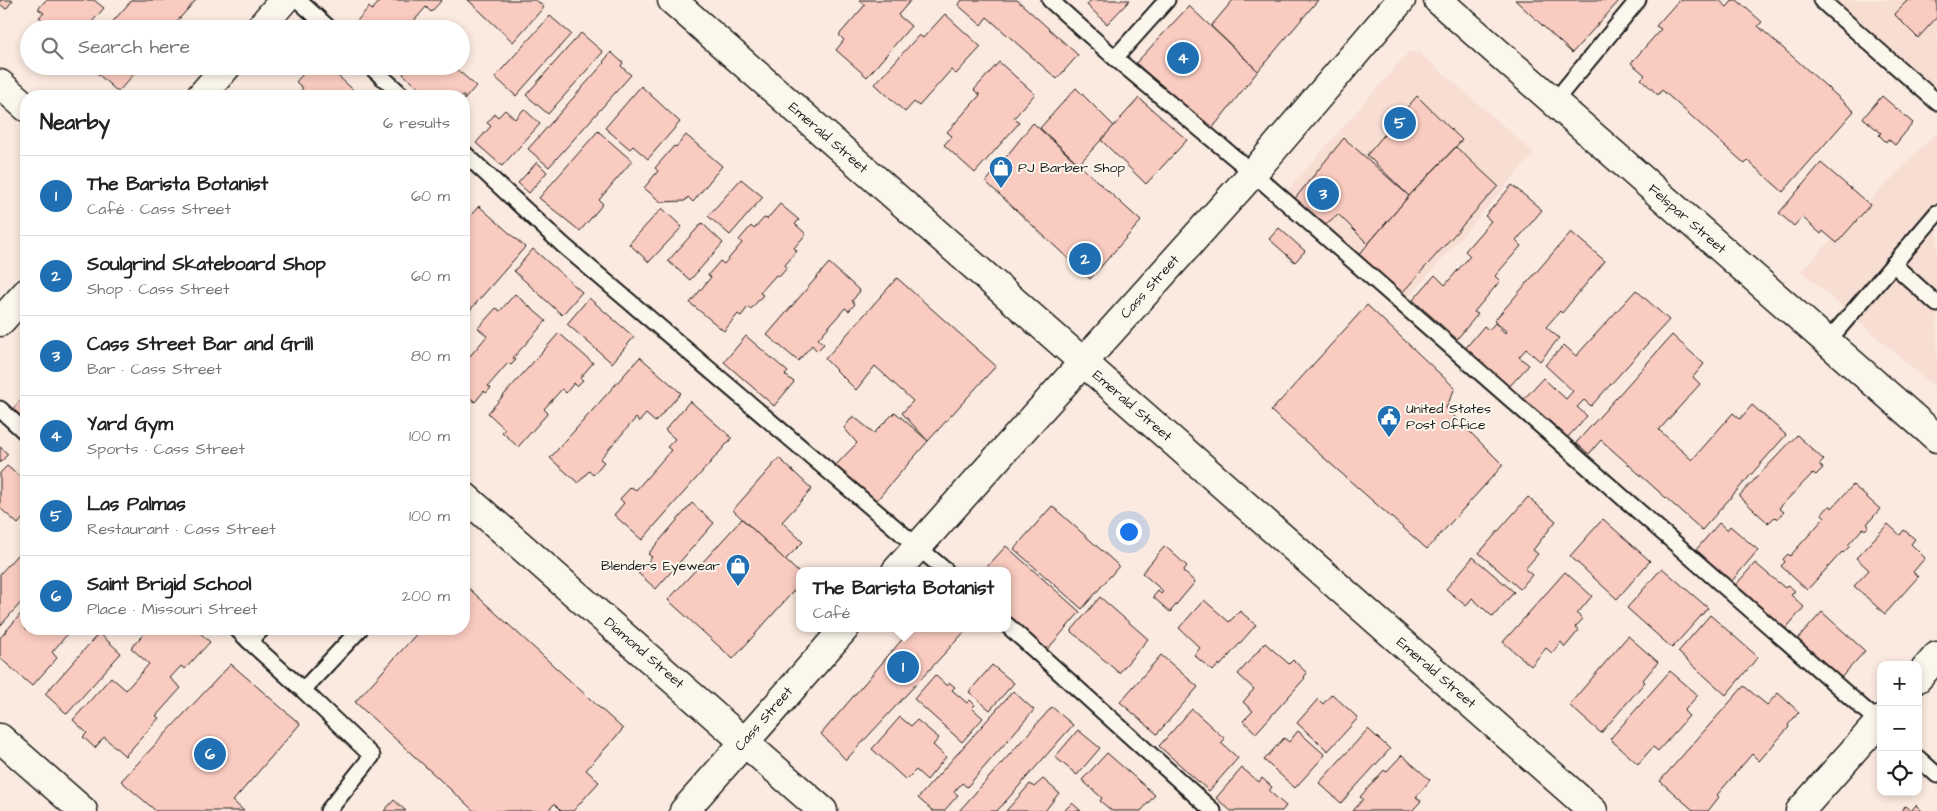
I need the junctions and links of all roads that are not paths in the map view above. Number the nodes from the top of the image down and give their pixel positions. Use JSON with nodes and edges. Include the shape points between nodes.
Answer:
{"nodes":[{"id":1,"x":284,"y":0,"type":"edge"},
{"id":2,"x":298,"y":0,"type":"edge"},
{"id":3,"x":672,"y":0,"type":"edge"},
{"id":4,"x":1050,"y":0,"type":"edge"},
{"id":5,"x":1167,"y":0,"type":"edge"},
{"id":6,"x":1401,"y":0,"type":"edge"},
{"id":7,"x":1438,"y":0,"type":"edge"},
{"id":8,"x":1638,"y":0,"type":"edge"},
{"id":9,"x":1821,"y":0,"type":"edge"},
{"id":10,"x":267,"y":20,"type":"edge"},
{"id":11,"x":320,"y":20,"type":"edge"},
{"id":12,"x":1115,"y":58,"type":"junction"},
{"id":13,"x":219,"y":75,"type":"edge"},
{"id":14,"x":380,"y":75,"type":"edge"},
{"id":15,"x":0,"y":84,"type":"edge"},
{"id":16,"x":206,"y":90,"type":"edge"},
{"id":17,"x":396,"y":90,"type":"edge"},
{"id":18,"x":20,"y":102,"type":"edge"},
{"id":19,"x":1554,"y":102,"type":"junction"},
{"id":20,"x":1937,"y":102,"type":"edge"},
{"id":21,"x":470,"y":159,"type":"edge"},
{"id":22,"x":1253,"y":173,"type":"junction"},
{"id":23,"x":1937,"y":213,"type":"edge"},
{"id":24,"x":1893,"y":264,"type":"junction"},
{"id":25,"x":20,"y":300,"type":"edge"},
{"id":26,"x":1937,"y":304,"type":"edge"},
{"id":27,"x":0,"y":322,"type":"edge"},
{"id":28,"x":1826,"y":342,"type":"junction"},
{"id":29,"x":1081,"y":362,"type":"junction"},
{"id":30,"x":0,"y":409,"type":"edge"},
{"id":31,"x":20,"y":427,"type":"edge"},
{"id":32,"x":1937,"y":438,"type":"edge"},
{"id":33,"x":470,"y":501,"type":"edge"},
{"id":34,"x":918,"y":545,"type":"junction"},
{"id":35,"x":899,"y":567,"type":"edge"},
{"id":36,"x":942,"y":567,"type":"edge"},
{"id":37,"x":1011,"y":629,"type":"edge"},
{"id":38,"x":841,"y":632,"type":"edge"},
{"id":39,"x":243,"y":635,"type":"edge"},
{"id":40,"x":256,"y":635,"type":"edge"},
{"id":41,"x":354,"y":635,"type":"edge"},
{"id":42,"x":249,"y":641,"type":"junction"},
{"id":43,"x":1937,"y":656,"type":"edge"},
{"id":44,"x":1922,"y":673,"type":"edge"},
{"id":45,"x":303,"y":690,"type":"junction"},
{"id":46,"x":1877,"y":719,"type":"edge"},
{"id":47,"x":1877,"y":725,"type":"edge"},
{"id":48,"x":0,"y":738,"type":"edge"},
{"id":49,"x":745,"y":742,"type":"junction"},
{"id":50,"x":1922,"y":762,"type":"edge"},
{"id":51,"x":1937,"y":775,"type":"edge"},
{"id":52,"x":83,"y":811,"type":"edge"},
{"id":53,"x":328,"y":811,"type":"edge"},
{"id":54,"x":684,"y":811,"type":"edge"},
{"id":55,"x":823,"y":811,"type":"edge"},
{"id":56,"x":1213,"y":811,"type":"edge"},
{"id":57,"x":1594,"y":811,"type":"edge"},
{"id":58,"x":1800,"y":811,"type":"edge"}],
"edges":[{"from":1,"to":10,"type":"street"},
{"from":2,"to":11,"type":"lane"},
{"from":3,"to":29,"type":"street","name":"Emerald Street"},
{"from":4,"to":12,"type":"lane"},
{"from":5,"to":12,"type":"lane"},
{"from":6,"to":22,"type":"street","name":"Cass Street"},
{"from":7,"to":19,"type":"street","name":"Felspar Street"},
{"from":8,"to":19,"type":"lane"},
{"from":9,"to":20,"type":"lane"},
{"from":12,"to":22,"type":"lane"},
{"from":13,"to":16,"type":"street"},
{"from":14,"to":17,"type":"lane"},
{"from":15,"to":18,"type":"street"},
{"from":19,"to":28,"type":"street","name":"Felspar Street"},
{"from":21,"to":34,"type":"lane","via":[[563,245]]},
{"from":22,"to":29,"type":"street","name":"Cass Street"},
{"from":22,"to":46,"type":"lane"},
{"from":23,"to":24,"type":"lane"},
{"from":24,"to":26,"type":"lane"},
{"from":24,"to":28,"type":"lane"},
{"from":25,"to":27,"type":"street"},
{"from":28,"to":32,"type":"street","name":"Felspar Street"},
{"from":29,"to":34,"type":"street","name":"Cass Street"},
{"from":29,"to":57,"type":"street","name":"Emerald Street"},
{"from":30,"to":31,"type":"lane"},
{"from":33,"to":49,"type":"street","name":"Diamond Street"},
{"from":34,"to":35,"type":"street","name":"Cass Street"},
{"from":34,"to":36,"type":"lane"},
{"from":37,"to":56,"type":"lane"},
{"from":38,"to":49,"type":"street","name":"Cass Street"},
{"from":39,"to":42,"type":"lane"},
{"from":40,"to":42,"type":"lane"},
{"from":41,"to":45,"type":"lane"},
{"from":42,"to":45,"type":"lane"},
{"from":43,"to":44,"type":"street"},
{"from":45,"to":53,"type":"lane","via":[[372,756]]},
{"from":47,"to":58,"type":"street"},
{"from":48,"to":52,"type":"street"},
{"from":49,"to":54,"type":"street","name":"Cass Street"},
{"from":49,"to":55,"type":"street","name":"Diamond Street"},
{"from":50,"to":51,"type":"lane"}]}
